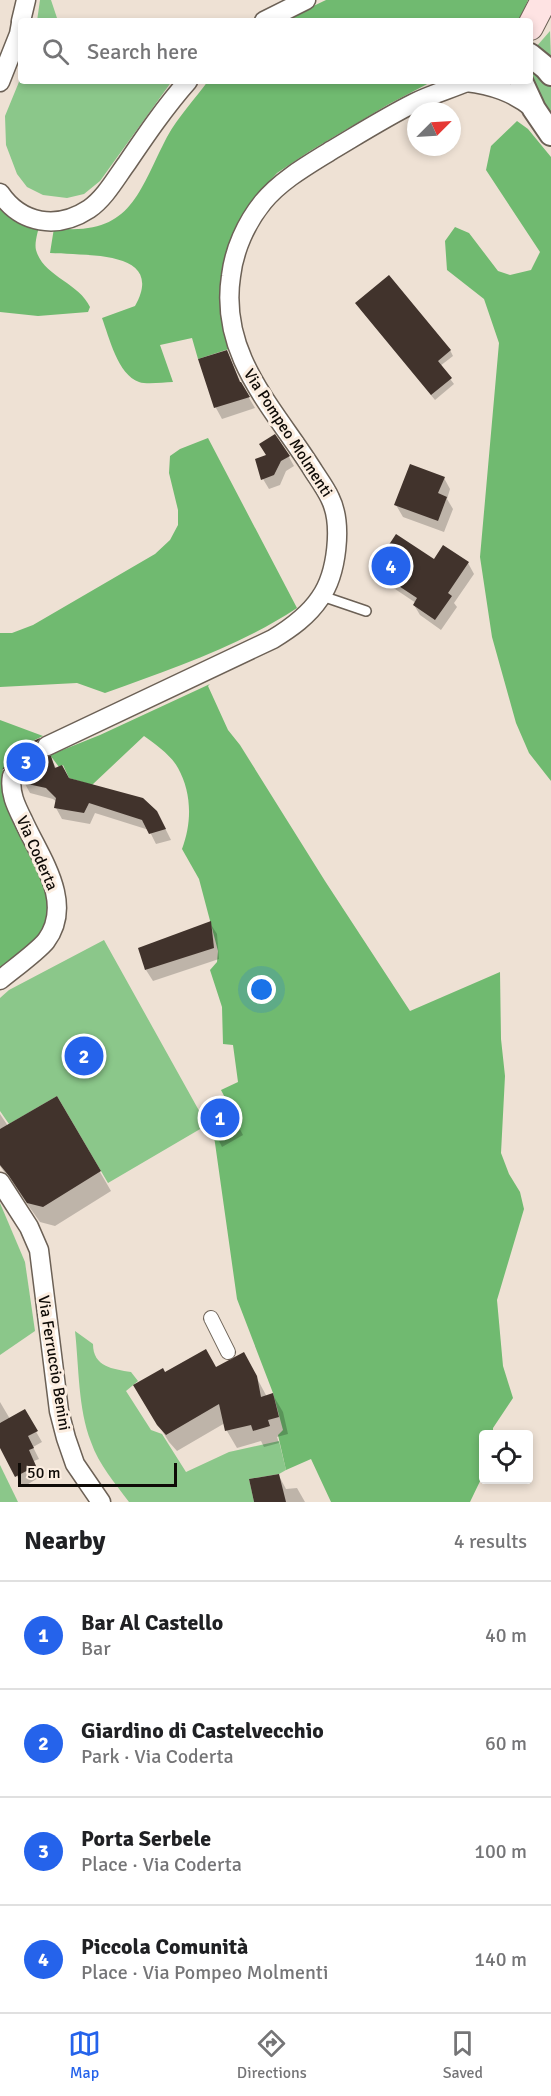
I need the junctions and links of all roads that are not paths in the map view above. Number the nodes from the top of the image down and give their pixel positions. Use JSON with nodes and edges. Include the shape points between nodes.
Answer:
{"nodes":[{"id":1,"x":26,"y":0,"type":"edge"},
{"id":2,"x":306,"y":0,"type":"edge"},
{"id":3,"x":544,"y":0,"type":"edge"},
{"id":4,"x":22,"y":18,"type":"edge"},
{"id":5,"x":270,"y":18,"type":"edge"},
{"id":6,"x":533,"y":21,"type":"edge"},
{"id":7,"x":18,"y":37,"type":"edge"},
{"id":8,"x":533,"y":58,"type":"edge"},
{"id":9,"x":551,"y":74,"type":"edge"},
{"id":10,"x":0,"y":82,"type":"edge"},
{"id":11,"x":185,"y":84,"type":"edge"},
{"id":12,"x":463,"y":84,"type":"edge"},
{"id":13,"x":483,"y":84,"type":"edge"},
{"id":14,"x":522,"y":84,"type":"edge"},
{"id":15,"x":534,"y":109,"type":"junction"},
{"id":16,"x":551,"y":134,"type":"edge"},
{"id":17,"x":0,"y":193,"type":"edge"},
{"id":18,"x":322,"y":596,"type":"junction"},
{"id":19,"x":366,"y":610,"type":"dead end"},
{"id":20,"x":47,"y":746,"type":"tunnel mouth"},
{"id":21,"x":12,"y":776,"type":"dead end"},
{"id":22,"x":0,"y":980,"type":"edge"},
{"id":23,"x":0,"y":1182,"type":"edge"},
{"id":24,"x":211,"y":1318,"type":"dead end"},
{"id":25,"x":228,"y":1352,"type":"dead end"},
{"id":26,"x":101,"y":1502,"type":"edge"}],
"edges":[{"from":1,"to":4,"type":"street"},
{"from":2,"to":5,"type":"street"},
{"from":3,"to":6,"type":"main road"},
{"from":7,"to":10,"type":"street"},
{"from":8,"to":9,"type":"street"},
{"from":11,"to":17,"type":"street","via":[[107,191],[89,208],[54,222],[37,221],[23,216]]},
{"from":12,"to":18,"type":"street","name":"Via Pompeo Molmenti","via":[[394,113],[292,176],[263,202],[245,231],[232,266],[228,303],[231,327],[246,370],[330,497],[335,512],[337,547]]},
{"from":13,"to":15,"type":"street","via":[[502,89]]},
{"from":14,"to":15,"type":"street"},
{"from":15,"to":16,"type":"street"},
{"from":18,"to":19,"type":"lane"},
{"from":18,"to":20,"type":"street","name":"Via Pompeo Molmenti","via":[[310,611],[273,639]]},
{"from":21,"to":22,"type":"street","name":"Via Coderta","via":[[10,786],[17,808],[51,876],[57,902],[55,921],[46,941]]},
{"from":23,"to":26,"type":"street","name":"Via Ferruccio Benini","via":[[39,1250],[59,1411],[75,1464]]},
{"from":24,"to":25,"type":"street"}]}
